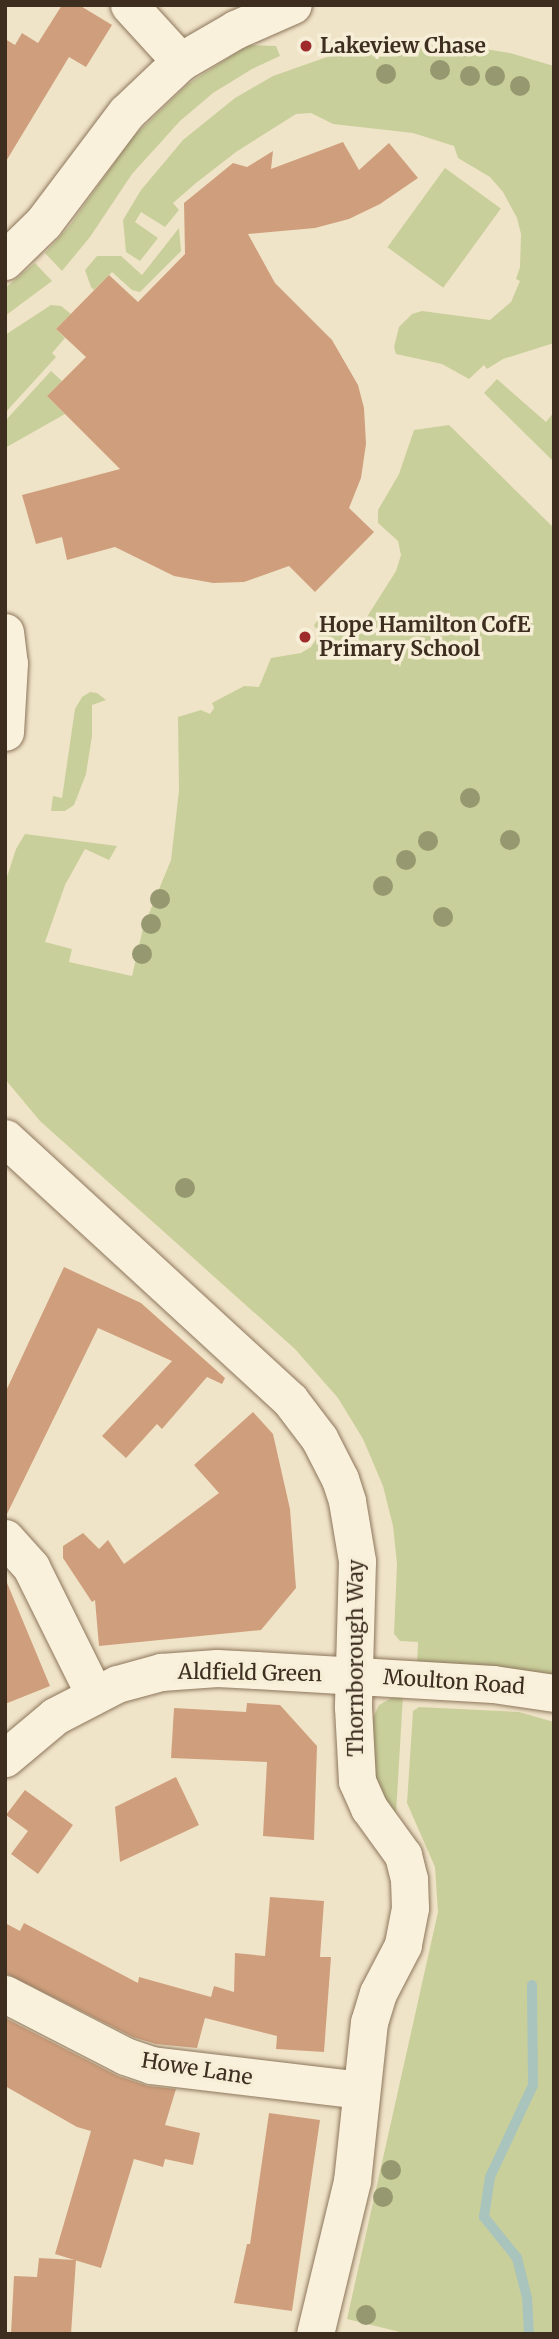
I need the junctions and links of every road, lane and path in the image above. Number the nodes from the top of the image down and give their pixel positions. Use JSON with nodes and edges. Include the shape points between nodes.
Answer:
{"nodes":[{"id":1,"x":129,"y":5,"type":"edge"},
{"id":2,"x":293,"y":5,"type":"edge"},
{"id":3,"x":181,"y":62,"type":"junction"},
{"id":4,"x":5,"y":261,"type":"edge"},
{"id":5,"x":5,"y":632,"type":"edge"},
{"id":6,"x":5,"y":732,"type":"edge"},
{"id":7,"x":5,"y":1138,"type":"edge"},
{"id":8,"x":5,"y":1538,"type":"edge"},
{"id":9,"x":353,"y":1675,"type":"junction"},
{"id":10,"x":554,"y":1693,"type":"edge"},
{"id":11,"x":94,"y":1694,"type":"junction"},
{"id":12,"x":5,"y":1758,"type":"edge"},
{"id":13,"x":5,"y":1994,"type":"edge"},
{"id":14,"x":361,"y":2090,"type":"junction"},
{"id":15,"x":316,"y":2334,"type":"edge"}],
"edges":[{"from":1,"to":3,"type":"street"},
{"from":2,"to":3,"type":"street","via":[[228,34]]},
{"from":3,"to":4,"type":"street","via":[[127,113],[52,214]]},
{"from":5,"to":6,"type":"street","via":[[9,663]]},
{"from":7,"to":9,"type":"street","name":"Thornborough Way","via":[[264,1374],[308,1421],[340,1479],[353,1526],[358,1577]]},
{"from":8,"to":11,"type":"street","via":[[31,1567]]},
{"from":9,"to":10,"type":"street","name":"Moulton Road","via":[[493,1684]]},
{"from":9,"to":11,"type":"street","name":"Aldfield Green","via":[[179,1670],[135,1678]]},
{"from":9,"to":14,"type":"street","name":"Thornborough Way","via":[[357,1781],[369,1808],[403,1855],[411,1908],[403,1945],[372,2008]]},
{"from":11,"to":12,"type":"street","name":"Aldfield Green","via":[[39,1726]]},
{"from":13,"to":14,"type":"street","name":"Howe Lane","via":[[151,2065]]},
{"from":14,"to":15,"type":"street","name":"Thornborough Way","via":[[348,2200]]}]}
